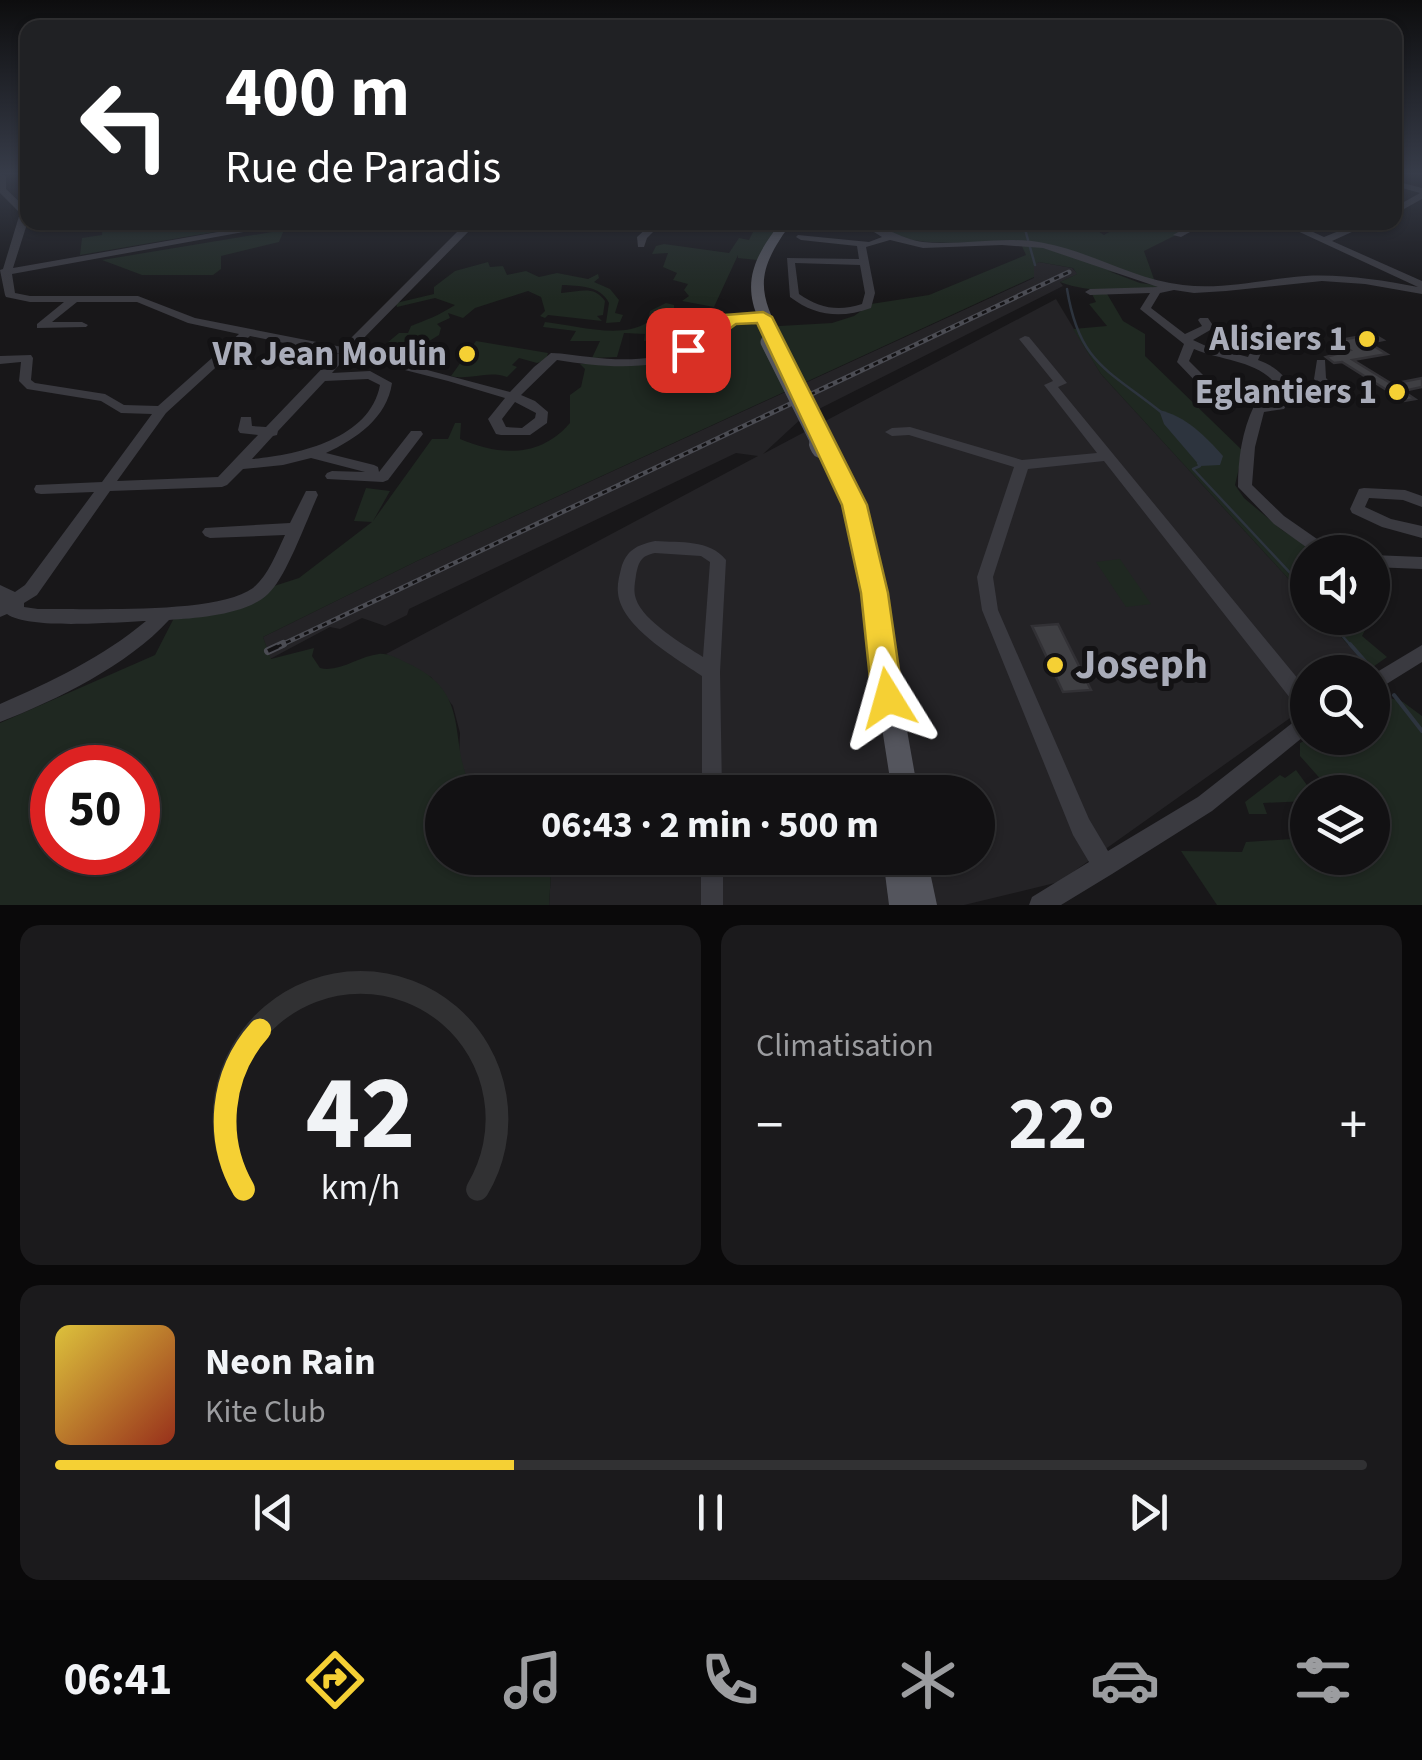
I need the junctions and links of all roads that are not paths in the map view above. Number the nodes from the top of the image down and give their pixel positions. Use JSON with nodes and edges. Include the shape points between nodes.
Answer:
{"nodes":[{"id":1,"x":20,"y":226,"type":"edge"},
{"id":2,"x":251,"y":230,"type":"edge"},
{"id":3,"x":466,"y":230,"type":"edge"},
{"id":4,"x":649,"y":230,"type":"edge"},
{"id":5,"x":781,"y":230,"type":"edge"},
{"id":6,"x":874,"y":230,"type":"edge"},
{"id":7,"x":1189,"y":230,"type":"edge"},
{"id":8,"x":1299,"y":230,"type":"edge"},
{"id":9,"x":1350,"y":230,"type":"edge"},
{"id":10,"x":1178,"y":236,"type":"dead end"},
{"id":11,"x":801,"y":238,"type":"dead end"},
{"id":12,"x":887,"y":238,"type":"junction"},
{"id":13,"x":1323,"y":241,"type":"junction"},
{"id":14,"x":862,"y":244,"type":"junction"},
{"id":15,"x":641,"y":245,"type":"dead end"},
{"id":16,"x":6,"y":250,"type":"edge"},
{"id":17,"x":864,"y":262,"type":"junction"},
{"id":18,"x":1089,"y":262,"type":"joint"},
{"id":19,"x":1,"y":277,"type":"edge"},
{"id":20,"x":1181,"y":288,"type":"junction"},
{"id":21,"x":1422,"y":288,"type":"edge"},
{"id":22,"x":1090,"y":292,"type":"dead end"},
{"id":23,"x":74,"y":299,"type":"junction"},
{"id":24,"x":763,"y":317,"type":"junction"},
{"id":25,"x":1204,"y":320,"type":"dead end"},
{"id":26,"x":82,"y":325,"type":"dead end"},
{"id":27,"x":246,"y":334,"type":"junction"},
{"id":28,"x":1025,"y":338,"type":"dead end"},
{"id":29,"x":1266,"y":339,"type":"dead end"},
{"id":30,"x":1188,"y":341,"type":"junction"},
{"id":31,"x":344,"y":352,"type":"junction"},
{"id":32,"x":0,"y":360,"type":"edge"},
{"id":33,"x":1252,"y":362,"type":"junction"},
{"id":34,"x":1321,"y":363,"type":"dead end"},
{"id":35,"x":322,"y":377,"type":"junction"},
{"id":36,"x":1232,"y":392,"type":"dead end"},
{"id":37,"x":1288,"y":393,"type":"junction"},
{"id":38,"x":513,"y":397,"type":"junction"},
{"id":39,"x":161,"y":410,"type":"junction"},
{"id":40,"x":246,"y":420,"type":"dead end"},
{"id":41,"x":272,"y":432,"type":"junction"},
{"id":42,"x":892,"y":432,"type":"dead end"},
{"id":43,"x":416,"y":434,"type":"dead end"},
{"id":44,"x":310,"y":454,"type":"junction"},
{"id":45,"x":1108,"y":456,"type":"junction"},
{"id":46,"x":243,"y":464,"type":"junction"},
{"id":47,"x":1022,"y":465,"type":"junction"},
{"id":48,"x":332,"y":476,"type":"dead end"},
{"id":49,"x":370,"y":476,"type":"junction"},
{"id":50,"x":104,"y":488,"type":"junction"},
{"id":51,"x":41,"y":489,"type":"dead end"},
{"id":52,"x":312,"y":495,"type":"dead end"},
{"id":53,"x":1422,"y":502,"type":"edge"},
{"id":54,"x":292,"y":529,"type":"junction"},
{"id":55,"x":210,"y":532,"type":"dead end"},
{"id":56,"x":1422,"y":532,"type":"edge"},
{"id":57,"x":1300,"y":535,"type":"edge"},
{"id":58,"x":1390,"y":562,"type":"edge"},
{"id":59,"x":1422,"y":563,"type":"edge"},
{"id":60,"x":8,"y":596,"type":"edge"},
{"id":61,"x":0,"y":610,"type":"edge"},
{"id":62,"x":165,"y":612,"type":"junction"},
{"id":63,"x":1422,"y":653,"type":"edge"},
{"id":64,"x":711,"y":672,"type":"junction"},
{"id":65,"x":1390,"y":674,"type":"edge"},
{"id":66,"x":1290,"y":684,"type":"edge"},
{"id":67,"x":0,"y":712,"type":"edge"},
{"id":68,"x":893,"y":733,"type":"junction"},
{"id":69,"x":1290,"y":735,"type":"edge"},
{"id":70,"x":712,"y":775,"type":"edge"},
{"id":71,"x":892,"y":775,"type":"edge"},
{"id":72,"x":901,"y":775,"type":"edge"},
{"id":73,"x":1104,"y":866,"type":"junction"},
{"id":74,"x":712,"y":875,"type":"edge"},
{"id":75,"x":712,"y":905,"type":"edge"},
{"id":76,"x":1040,"y":905,"type":"edge"}],
"edges":[{"from":1,"to":16,"type":"street"},
{"from":2,"to":19,"type":"street"},
{"from":3,"to":31,"type":"street"},
{"from":4,"to":15,"type":"street"},
{"from":5,"to":24,"type":"main road","via":[[766,250],[758,279]]},
{"from":6,"to":12,"type":"street"},
{"from":7,"to":10,"type":"street"},
{"from":8,"to":13,"type":"street"},
{"from":9,"to":13,"type":"street"},
{"from":11,"to":14,"type":"street"},
{"from":12,"to":14,"type":"street"},
{"from":12,"to":18,"type":"street","via":[[906,245],[1021,242]]},
{"from":13,"to":21,"type":"street"},
{"from":14,"to":17,"type":"street"},
{"from":16,"to":19,"type":"street"},
{"from":17,"to":17,"type":"street","via":[[867,306],[821,312],[794,296],[790,260]]},
{"from":18,"to":20,"type":"street"},
{"from":19,"to":23,"type":"street","via":[[18,298]]},
{"from":20,"to":21,"type":"street","via":[[1322,278]]},
{"from":20,"to":22,"type":"street"},
{"from":20,"to":30,"type":"street","via":[[1156,290],[1144,310]]},
{"from":23,"to":26,"type":"street","via":[[41,326]]},
{"from":23,"to":27,"type":"street","via":[[138,300]]},
{"from":24,"to":38,"type":"street","via":[[731,319],[706,340],[668,357],[623,363],[554,356]]},
{"from":24,"to":68,"type":"main road","bridge":true,"via":[[855,529]]},
{"from":25,"to":30,"type":"street","via":[[1208,326]]},
{"from":27,"to":31,"type":"street"},
{"from":27,"to":39,"type":"street"},
{"from":28,"to":45,"type":"street","via":[[1061,382],[1050,384]]},
{"from":29,"to":33,"type":"street"},
{"from":30,"to":33,"type":"street"},
{"from":30,"to":36,"type":"street","via":[[1183,362],[1202,381]]},
{"from":31,"to":35,"type":"street"},
{"from":31,"to":38,"type":"street"},
{"from":32,"to":39,"type":"street","via":[[27,358],[30,386],[106,398],[121,409]]},
{"from":33,"to":37,"type":"street","via":[[1284,382]]},
{"from":34,"to":37,"type":"street","via":[[1329,400]]},
{"from":35,"to":41,"type":"street"},
{"from":35,"to":44,"type":"street","via":[[370,375],[387,388],[358,426]]},
{"from":37,"to":57,"type":"street","via":[[1279,406],[1258,410],[1247,443],[1245,486]]},
{"from":38,"to":38,"type":"street","via":[[495,419],[498,428],[534,428],[543,418],[538,407]]},
{"from":39,"to":50,"type":"street"},
{"from":40,"to":41,"type":"street","via":[[244,430]]},
{"from":41,"to":46,"type":"street"},
{"from":42,"to":47,"type":"street","via":[[910,431]]},
{"from":43,"to":49,"type":"street","via":[[383,477]]},
{"from":44,"to":46,"type":"street"},
{"from":44,"to":49,"type":"street","via":[[369,468]]},
{"from":45,"to":47,"type":"street"},
{"from":45,"to":66,"type":"street"},
{"from":46,"to":50,"type":"street","via":[[209,486]]},
{"from":47,"to":73,"type":"street","via":[[984,592],[1080,827]]},
{"from":48,"to":49,"type":"street"},
{"from":50,"to":51,"type":"street"},
{"from":50,"to":60,"type":"street","via":[[30,590]]},
{"from":52,"to":54,"type":"street"},
{"from":53,"to":56,"type":"street","via":[[1364,493],[1357,509]]},
{"from":54,"to":55,"type":"street"},
{"from":54,"to":62,"type":"street","via":[[258,594]]},
{"from":58,"to":59,"type":"street"},
{"from":60,"to":61,"type":"street"},
{"from":60,"to":62,"type":"street","via":[[20,616]]},
{"from":62,"to":67,"type":"street","via":[[83,671]]},
{"from":63,"to":65,"type":"street"},
{"from":64,"to":64,"type":"street","via":[[718,560],[700,549],[640,550],[630,560],[630,607]]},
{"from":64,"to":70,"type":"street"},
{"from":68,"to":71,"type":"main road"},
{"from":68,"to":72,"type":"main road"},
{"from":69,"to":73,"type":"street","via":[[1204,804]]},
{"from":73,"to":76,"type":"street"},
{"from":74,"to":75,"type":"street"}]}
